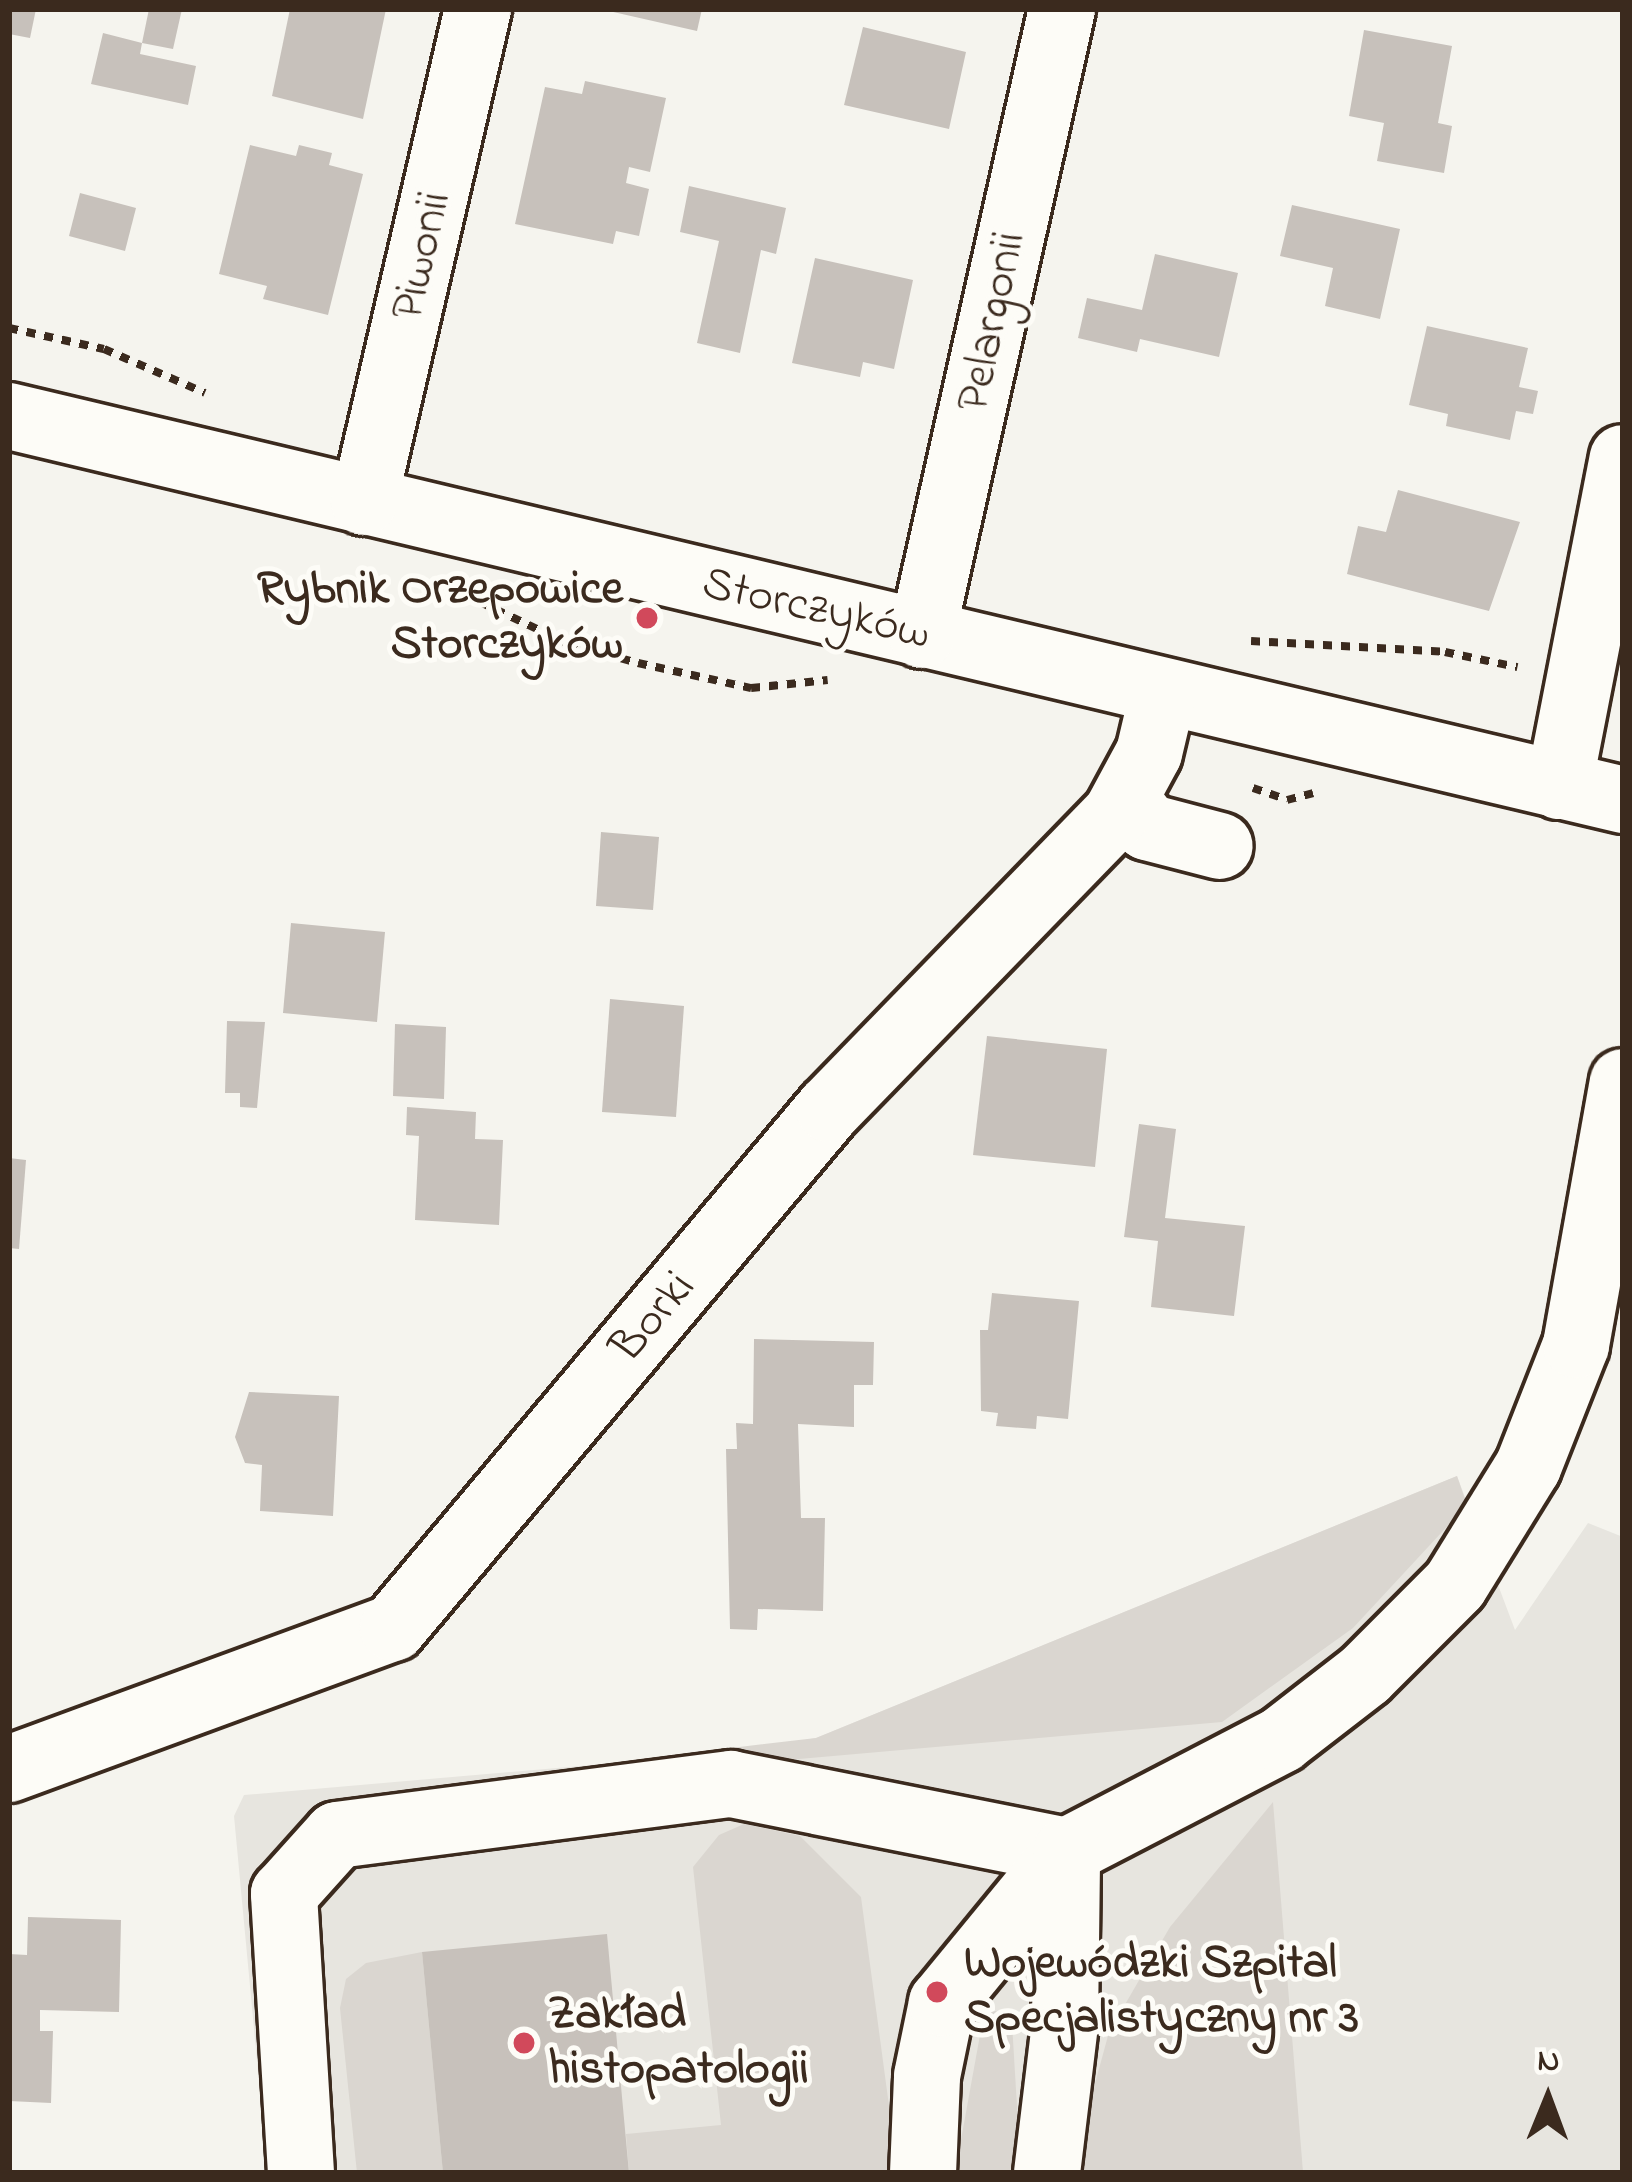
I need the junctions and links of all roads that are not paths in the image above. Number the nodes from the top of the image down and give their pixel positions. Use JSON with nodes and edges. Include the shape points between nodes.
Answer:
{"nodes":[{"id":1,"x":478,"y":9,"type":"edge"},
{"id":2,"x":1062,"y":9,"type":"edge"},
{"id":3,"x":9,"y":416,"type":"edge"},
{"id":4,"x":1623,"y":458,"type":"edge"},
{"id":5,"x":364,"y":502,"type":"junction"},
{"id":6,"x":922,"y":635,"type":"junction"},
{"id":7,"x":1146,"y":749,"type":"junction"},
{"id":8,"x":1559,"y":786,"type":"junction"},
{"id":9,"x":1623,"y":800,"type":"edge"},
{"id":10,"x":1220,"y":846,"type":"dead end"},
{"id":11,"x":1623,"y":1082,"type":"edge"},
{"id":12,"x":9,"y":1769,"type":"edge"},
{"id":13,"x":1067,"y":1851,"type":"junction"},
{"id":14,"x":301,"y":2173,"type":"edge"},
{"id":15,"x":923,"y":2173,"type":"edge"},
{"id":16,"x":1047,"y":2173,"type":"edge"}],
"edges":[{"from":1,"to":5,"type":"street","name":"Piwonii"},
{"from":2,"to":6,"type":"street","name":"Pelargonii"},
{"from":3,"to":5,"type":"street","name":"Storczyków"},
{"from":4,"to":8,"type":"street"},
{"from":5,"to":6,"type":"street","name":"Storczyków"},
{"from":6,"to":7,"type":"street","name":"Storczyków"},
{"from":7,"to":8,"type":"street","name":"Storczyków"},
{"from":7,"to":10,"type":"street","via":[[1147,827]]},
{"from":7,"to":12,"type":"street","name":"Borki","via":[[829,1108],[393,1628]]},
{"from":8,"to":9,"type":"street","name":"Storczyków"},
{"from":11,"to":13,"type":"street","via":[[1576,1345],[1528,1467],[1455,1585],[1281,1740]]},
{"from":13,"to":14,"type":"street","via":[[731,1784],[337,1835],[284,1894]]},
{"from":13,"to":15,"type":"street","via":[[941,2003],[927,2076]]},
{"from":13,"to":16,"type":"street","via":[[1065,2025]]}]}
